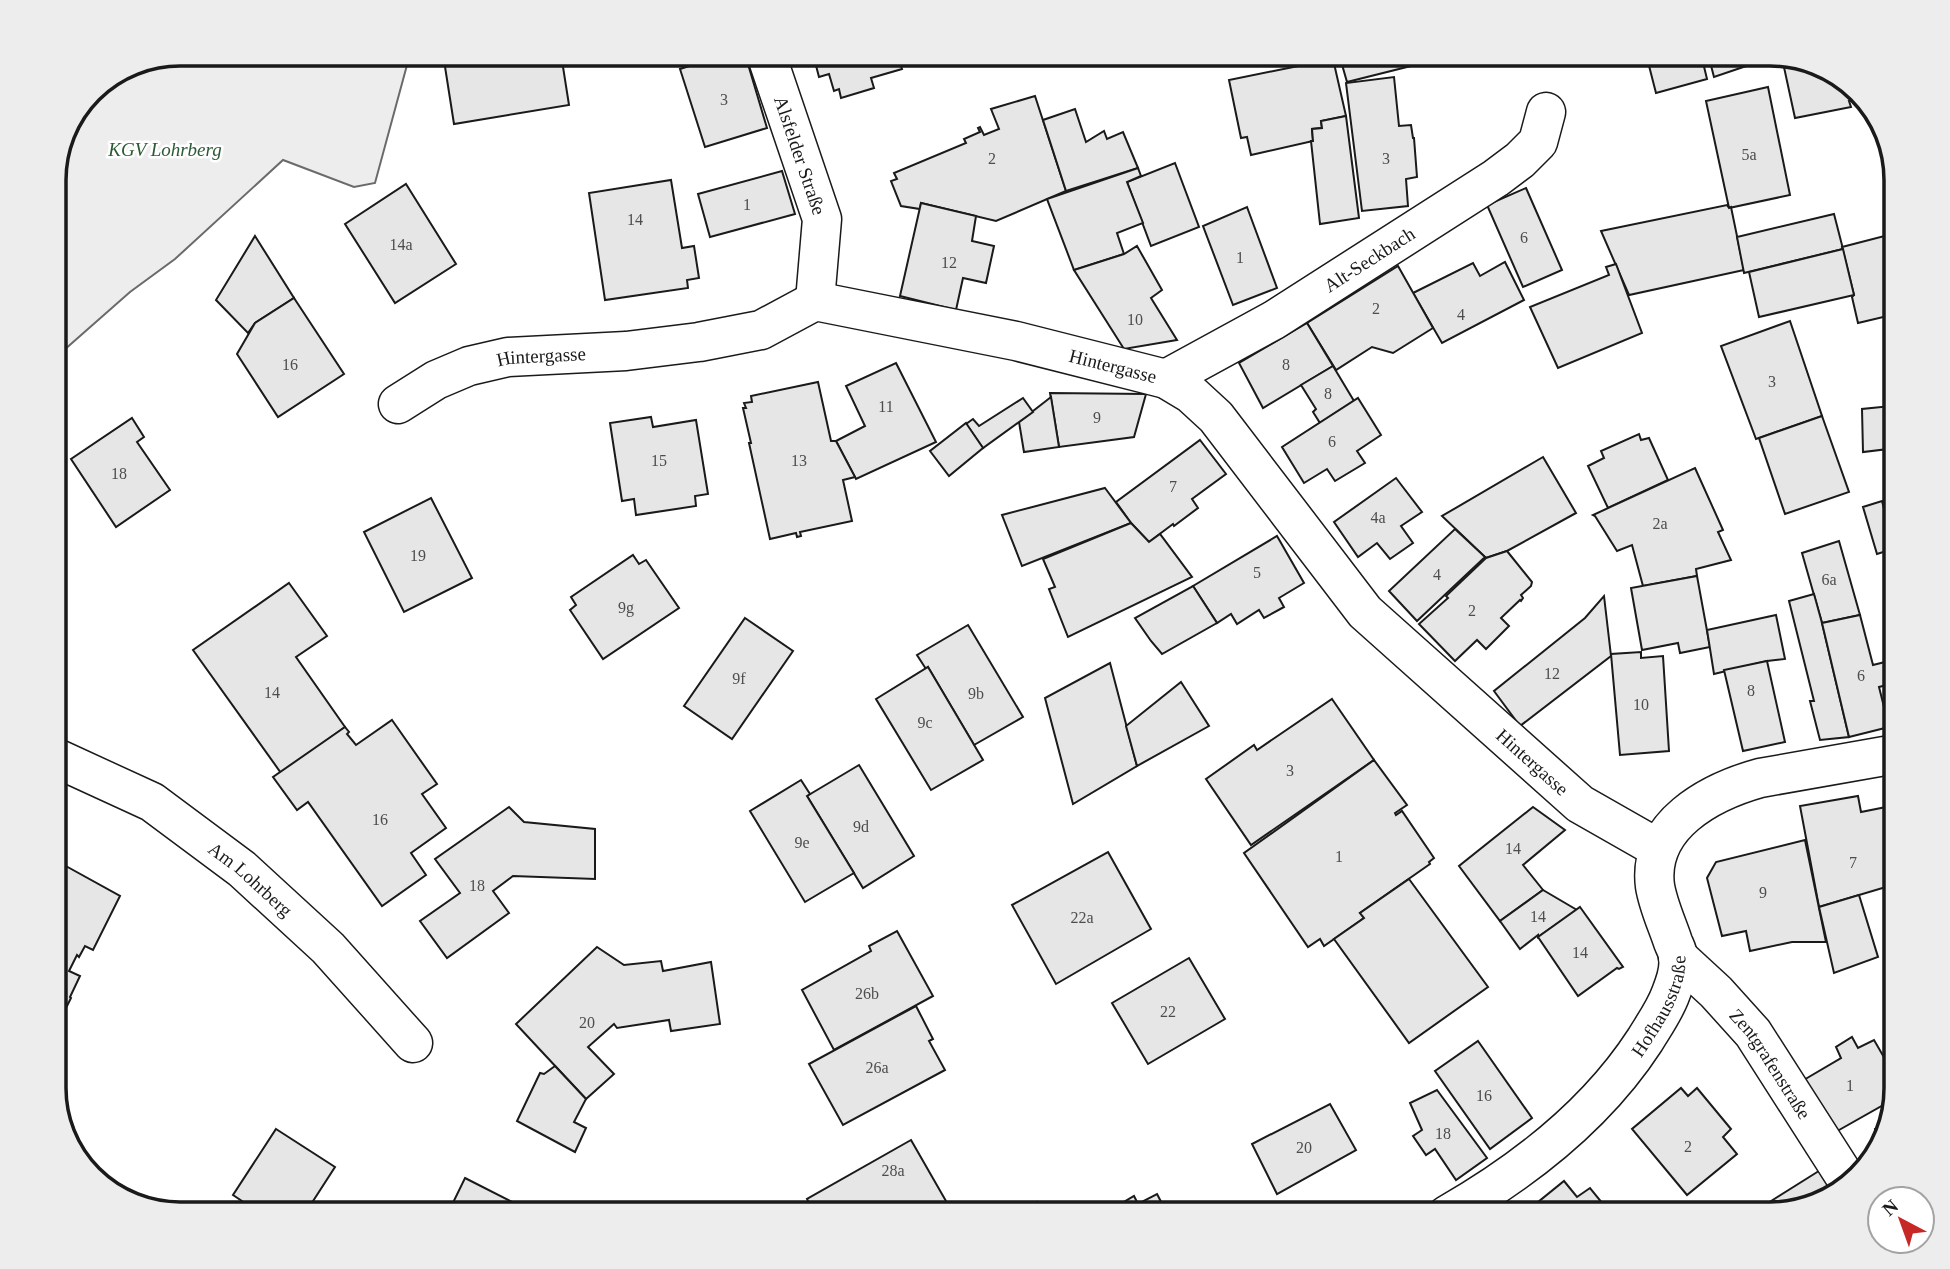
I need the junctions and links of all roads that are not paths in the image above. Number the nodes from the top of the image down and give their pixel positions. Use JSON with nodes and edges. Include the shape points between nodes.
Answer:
{"nodes":[{"id":1,"x":770,"y":66,"type":"edge"},
{"id":2,"x":1546,"y":111,"type":"dead end"},
{"id":3,"x":815,"y":301,"type":"junction"},
{"id":4,"x":1166,"y":379,"type":"junction"},
{"id":5,"x":398,"y":404,"type":"dead end"},
{"id":6,"x":1884,"y":756,"type":"edge"},
{"id":7,"x":67,"y":763,"type":"edge"},
{"id":8,"x":1659,"y":849,"type":"junction"},
{"id":9,"x":1678,"y":957,"type":"junction"},
{"id":10,"x":413,"y":1043,"type":"dead end"},
{"id":11,"x":1844,"y":1175,"type":"edge"},
{"id":12,"x":1468,"y":1202,"type":"edge"}],
"edges":[{"from":1,"to":3,"type":"street","name":"Alsfelder Straße","via":[[822,219]]},
{"from":2,"to":4,"type":"street","name":"Alt-Seckbach","via":[[1538,142],[1496,178],[1274,320]]},
{"from":3,"to":4,"type":"street","name":"Hintergasse","via":[[1016,341]]},
{"from":3,"to":5,"type":"street","name":"Hintergasse","via":[[761,330],[699,342],[508,357],[469,366]]},
{"from":4,"to":8,"type":"street","name":"Hintergasse","via":[[1216,417],[1365,612],[1580,804]]},
{"from":6,"to":8,"type":"street","name":"Hofhausstraße","via":[[1760,778],[1718,792],[1675,823]]},
{"from":7,"to":10,"type":"street","name":"Am Lohrberg","via":[[152,802],[242,869],[328,948]]},
{"from":8,"to":9,"type":"street","name":"Hofhausstraße","via":[[1655,888]]},
{"from":9,"to":11,"type":"street","name":"Zentgrafenstraße","via":[[1753,1033]]},
{"from":9,"to":12,"type":"street","name":"Hofhausstraße","via":[[1670,995],[1620,1076],[1555,1141]]}]}
